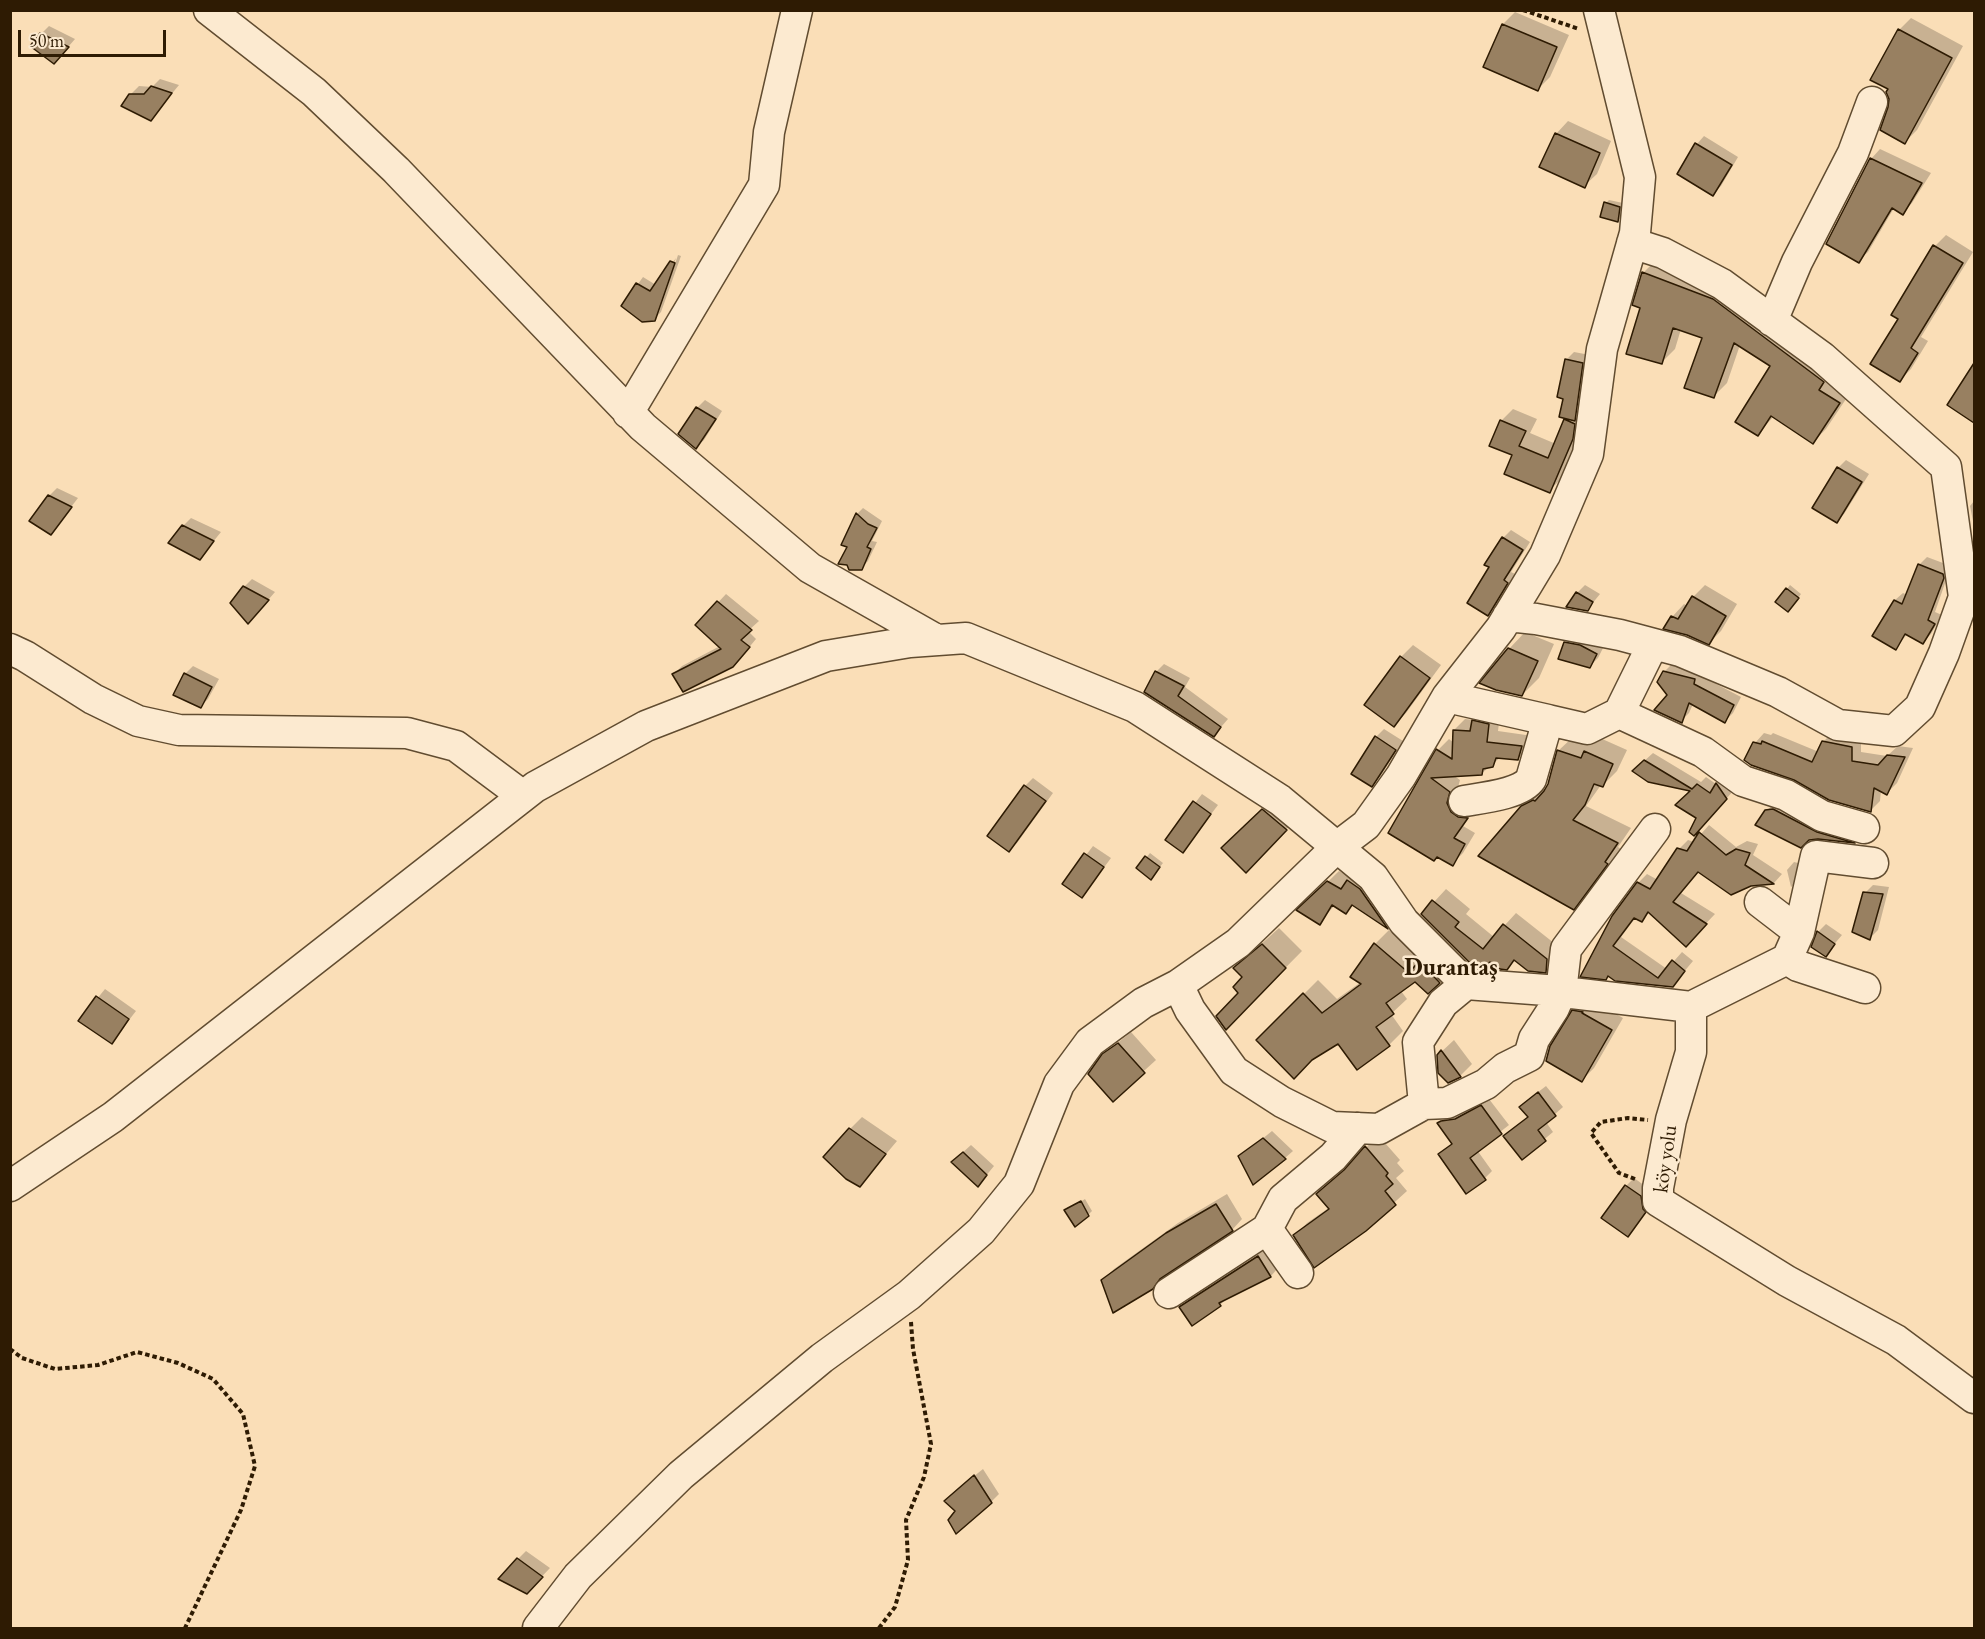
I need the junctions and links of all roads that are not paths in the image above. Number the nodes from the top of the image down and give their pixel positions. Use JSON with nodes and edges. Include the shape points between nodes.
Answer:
{"nodes":[{"id":1,"x":208,"y":10,"type":"edge"},
{"id":2,"x":797,"y":10,"type":"edge"},
{"id":3,"x":1602,"y":24,"type":"edge"},
{"id":4,"x":1872,"y":102,"type":"dead end"},
{"id":5,"x":1632,"y":243,"type":"junction"},
{"id":6,"x":1772,"y":321,"type":"junction"},
{"id":7,"x":628,"y":412,"type":"junction"},
{"id":8,"x":1508,"y":616,"type":"junction"},
{"id":9,"x":937,"y":640,"type":"junction"},
{"id":10,"x":1653,"y":644,"type":"junction"},
{"id":11,"x":10,"y":649,"type":"edge"},
{"id":12,"x":1447,"y":697,"type":"junction"},
{"id":13,"x":1619,"y":713,"type":"junction"},
{"id":14,"x":1548,"y":720,"type":"junction"},
{"id":15,"x":523,"y":796,"type":"junction"},
{"id":16,"x":1464,"y":801,"type":"dead end"},
{"id":17,"x":1822,"y":816,"type":"junction"},
{"id":18,"x":1864,"y":828,"type":"dead end"},
{"id":19,"x":1655,"y":829,"type":"dead end"},
{"id":20,"x":1337,"y":847,"type":"junction"},
{"id":21,"x":1816,"y":856,"type":"junction"},
{"id":22,"x":1874,"y":863,"type":"dead end"},
{"id":23,"x":1760,"y":902,"type":"dead end"},
{"id":24,"x":1799,"y":932,"type":"junction"},
{"id":25,"x":1787,"y":959,"type":"junction"},
{"id":26,"x":1466,"y":984,"type":"junction"},
{"id":27,"x":1178,"y":985,"type":"junction"},
{"id":28,"x":1865,"y":988,"type":"dead end"},
{"id":29,"x":1561,"y":992,"type":"junction"},
{"id":30,"x":1691,"y":1007,"type":"junction"},
{"id":31,"x":1424,"y":1104,"type":"junction"},
{"id":32,"x":1358,"y":1128,"type":"junction"},
{"id":33,"x":10,"y":1186,"type":"edge"},
{"id":34,"x":1267,"y":1229,"type":"junction"},
{"id":35,"x":1298,"y":1273,"type":"dead end"},
{"id":36,"x":1169,"y":1293,"type":"dead end"},
{"id":37,"x":1974,"y":1398,"type":"edge"},
{"id":38,"x":538,"y":1629,"type":"edge"}],
"edges":[{"from":1,"to":7,"type":"street","via":[[314,92],[404,179]]},
{"from":2,"to":7,"type":"street","via":[[770,132],[764,185]]},
{"from":3,"to":5,"type":"street","via":[[1640,177]]},
{"from":4,"to":6,"type":"street","via":[[1853,153],[1797,262]]},
{"from":5,"to":6,"type":"street","via":[[1663,253],[1722,284]]},
{"from":5,"to":8,"type":"street","via":[[1602,349],[1588,454],[1545,555]]},
{"from":6,"to":10,"type":"street","via":[[1822,357],[1946,467],[1964,597],[1944,653],[1920,708],[1894,731],[1838,725],[1778,692],[1680,651]]},
{"from":7,"to":9,"type":"street","via":[[810,568]]},
{"from":8,"to":10,"type":"street","via":[[1620,634]]},
{"from":8,"to":12,"type":"street"},
{"from":9,"to":15,"type":"street","via":[[826,656],[646,726]]},
{"from":9,"to":20,"type":"street","via":[[966,638],[1135,707],[1280,800]]},
{"from":10,"to":13,"type":"street"},
{"from":11,"to":15,"type":"street","via":[[138,721],[179,730],[407,733],[456,746]]},
{"from":12,"to":14,"type":"street"},
{"from":12,"to":20,"type":"street","via":[[1401,776],[1366,825]]},
{"from":13,"to":14,"type":"street","via":[[1587,729]]},
{"from":13,"to":17,"type":"street","via":[[1703,752],[1743,781],[1786,795]]},
{"from":14,"to":16,"type":"street","via":[[1527,785],[1497,796]]},
{"from":15,"to":33,"type":"street","via":[[113,1117]]},
{"from":17,"to":18,"type":"street"},
{"from":17,"to":21,"type":"street","via":[[1825,828]]},
{"from":19,"to":29,"type":"street","via":[[1566,949]]},
{"from":20,"to":26,"type":"street","via":[[1373,877],[1404,922]]},
{"from":20,"to":27,"type":"street","via":[[1238,943]]},
{"from":21,"to":22,"type":"street"},
{"from":21,"to":24,"type":"street"},
{"from":23,"to":24,"type":"street"},
{"from":24,"to":25,"type":"street"},
{"from":25,"to":28,"type":"street","via":[[1797,966]]},
{"from":25,"to":30,"type":"street"},
{"from":26,"to":29,"type":"street"},
{"from":26,"to":31,"type":"street","via":[[1443,1003],[1418,1042]]},
{"from":27,"to":32,"type":"street","via":[[1190,1010],[1234,1071],[1282,1102],[1332,1127]]},
{"from":27,"to":38,"type":"street","via":[[1143,1003],[1090,1042],[1059,1084],[1019,1184],[981,1231],[909,1295],[822,1358],[681,1475],[578,1576]]},
{"from":29,"to":30,"type":"street"},
{"from":29,"to":31,"type":"street","via":[[1534,1039],[1529,1056],[1447,1103]]},
{"from":30,"to":37,"type":"street","name":"köy yolu","via":[[1690,1052],[1671,1120],[1658,1201],[1787,1281],[1896,1340]]},
{"from":31,"to":32,"type":"street","via":[[1378,1129]]},
{"from":32,"to":34,"type":"street","via":[[1333,1157],[1283,1199]]},
{"from":34,"to":35,"type":"street"},
{"from":34,"to":36,"type":"street"}]}
